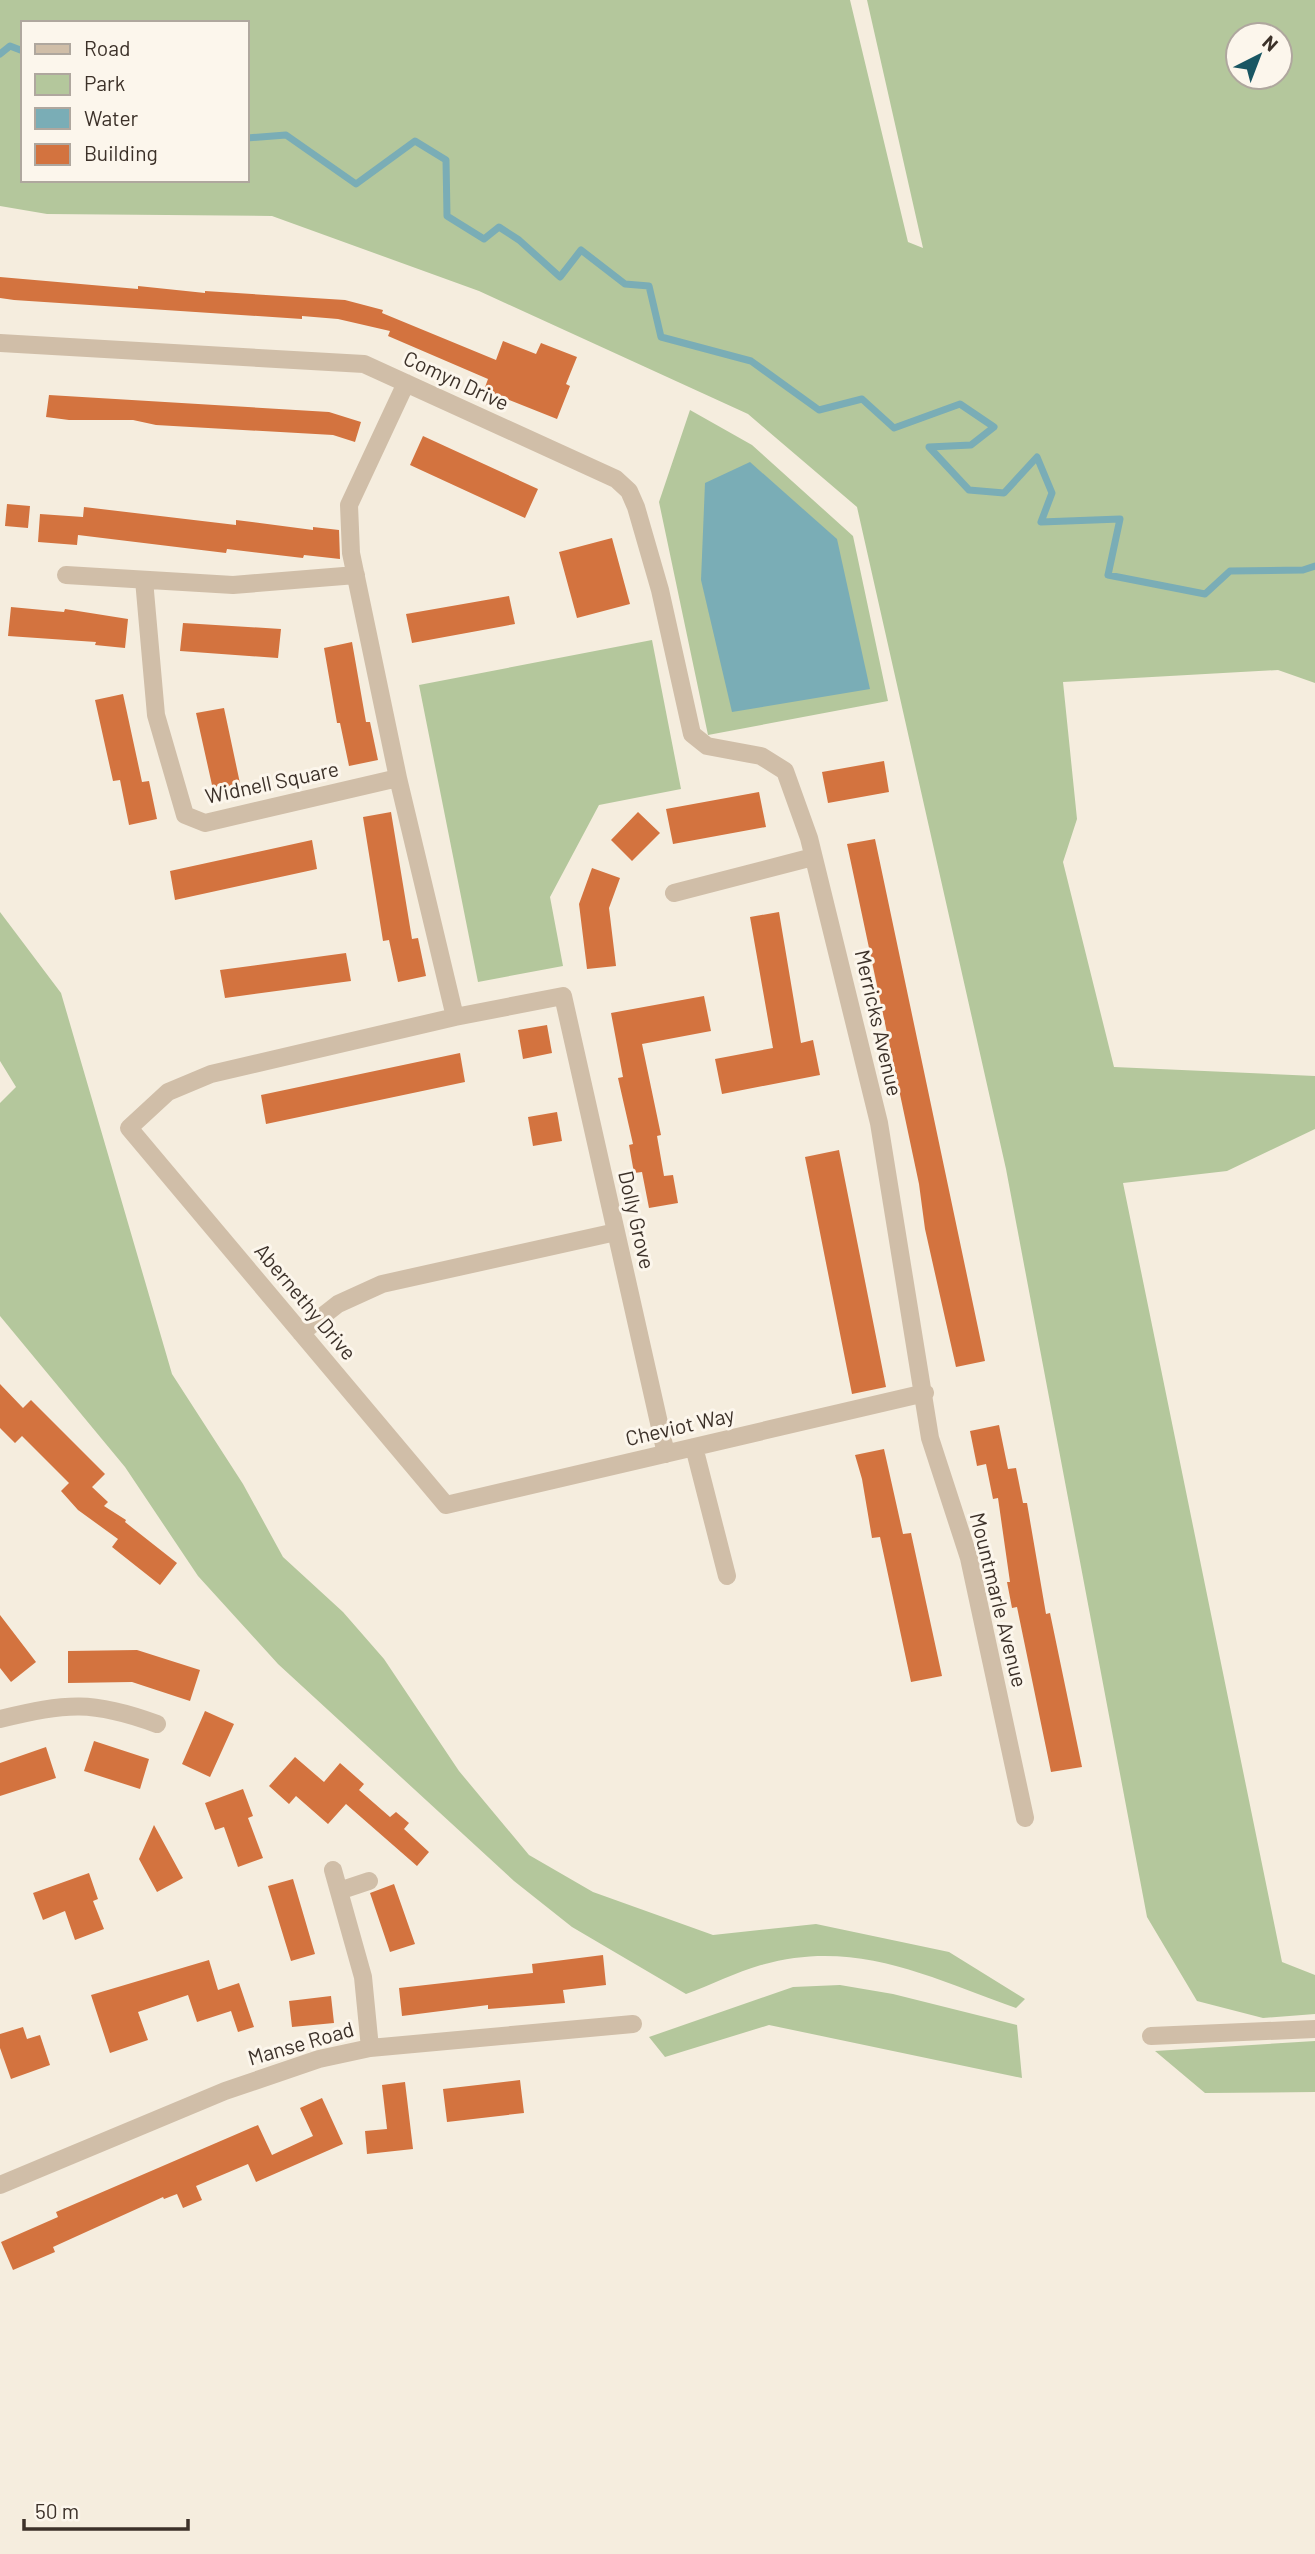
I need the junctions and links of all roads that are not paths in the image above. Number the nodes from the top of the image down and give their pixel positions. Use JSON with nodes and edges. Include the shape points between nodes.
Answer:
{"nodes":[{"id":1,"x":0,"y":343,"type":"edge"},
{"id":2,"x":406,"y":383,"type":"junction"},
{"id":3,"x":66,"y":575,"type":"dead end"},
{"id":4,"x":356,"y":575,"type":"junction"},
{"id":5,"x":144,"y":580,"type":"junction"},
{"id":6,"x":692,"y":734,"type":"joint"},
{"id":7,"x":398,"y":778,"type":"junction"},
{"id":8,"x":813,"y":857,"type":"junction"},
{"id":9,"x":674,"y":893,"type":"dead end"},
{"id":10,"x":455,"y":1017,"type":"junction"},
{"id":11,"x":616,"y":1232,"type":"junction"},
{"id":12,"x":301,"y":1333,"type":"junction"},
{"id":13,"x":925,"y":1393,"type":"junction"},
{"id":14,"x":694,"y":1447,"type":"junction"},
{"id":15,"x":666,"y":1454,"type":"junction"},
{"id":16,"x":446,"y":1505,"type":"joint"},
{"id":17,"x":727,"y":1576,"type":"dead end"},
{"id":18,"x":0,"y":1719,"type":"edge"},
{"id":19,"x":158,"y":1724,"type":"dead end"},
{"id":20,"x":1025,"y":1818,"type":"dead end"},
{"id":21,"x":333,"y":1870,"type":"dead end"},
{"id":22,"x":369,"y":1881,"type":"dead end"},
{"id":23,"x":338,"y":1891,"type":"junction"},
{"id":24,"x":633,"y":2024,"type":"dead end"},
{"id":25,"x":1315,"y":2029,"type":"edge"},
{"id":26,"x":1151,"y":2036,"type":"dead end"},
{"id":27,"x":370,"y":2049,"type":"junction"},
{"id":28,"x":0,"y":2185,"type":"edge"}],
"edges":[{"from":1,"to":2,"type":"street","name":"Comyn Drive","via":[[364,364]]},
{"from":2,"to":4,"type":"street","via":[[349,505]]},
{"from":2,"to":6,"type":"street","name":"Comyn Drive","via":[[616,480],[629,491],[660,590]]},
{"from":3,"to":5,"type":"street"},
{"from":4,"to":5,"type":"street","via":[[233,585]]},
{"from":4,"to":7,"type":"street"},
{"from":5,"to":7,"type":"street","name":"Widnell Square","via":[[156,715],[185,815],[205,823]]},
{"from":6,"to":8,"type":"street","name":"Merricks Avenue","via":[[707,747],[761,756],[785,771]]},
{"from":7,"to":10,"type":"street"},
{"from":8,"to":9,"type":"street"},
{"from":8,"to":13,"type":"street","name":"Merricks Avenue","via":[[879,1124]]},
{"from":10,"to":11,"type":"street","name":"Dolly Grove","via":[[563,996]]},
{"from":10,"to":12,"type":"street","name":"Abernethy Drive","via":[[211,1074],[168,1092],[129,1128]]},
{"from":11,"to":12,"type":"street","via":[[382,1284],[338,1304]]},
{"from":11,"to":15,"type":"street","name":"Dolly Grove"},
{"from":12,"to":16,"type":"street","name":"Abernethy Drive"},
{"from":13,"to":14,"type":"street","name":"Cheviot Way"},
{"from":13,"to":20,"type":"street","name":"Mountmarle Avenue","via":[[930,1438],[969,1558]]},
{"from":14,"to":15,"type":"street","name":"Cheviot Way"},
{"from":14,"to":17,"type":"street"},
{"from":15,"to":16,"type":"street","name":"Cheviot Way"},
{"from":18,"to":19,"type":"street","via":[[57,1706],[113,1708]]},
{"from":21,"to":23,"type":"street"},
{"from":22,"to":23,"type":"street"},
{"from":23,"to":27,"type":"street","via":[[363,1976]]},
{"from":24,"to":27,"type":"street","name":"Manse Road"},
{"from":25,"to":26,"type":"street"},
{"from":27,"to":28,"type":"street","name":"Manse Road","via":[[319,2059],[225,2091]]}]}
